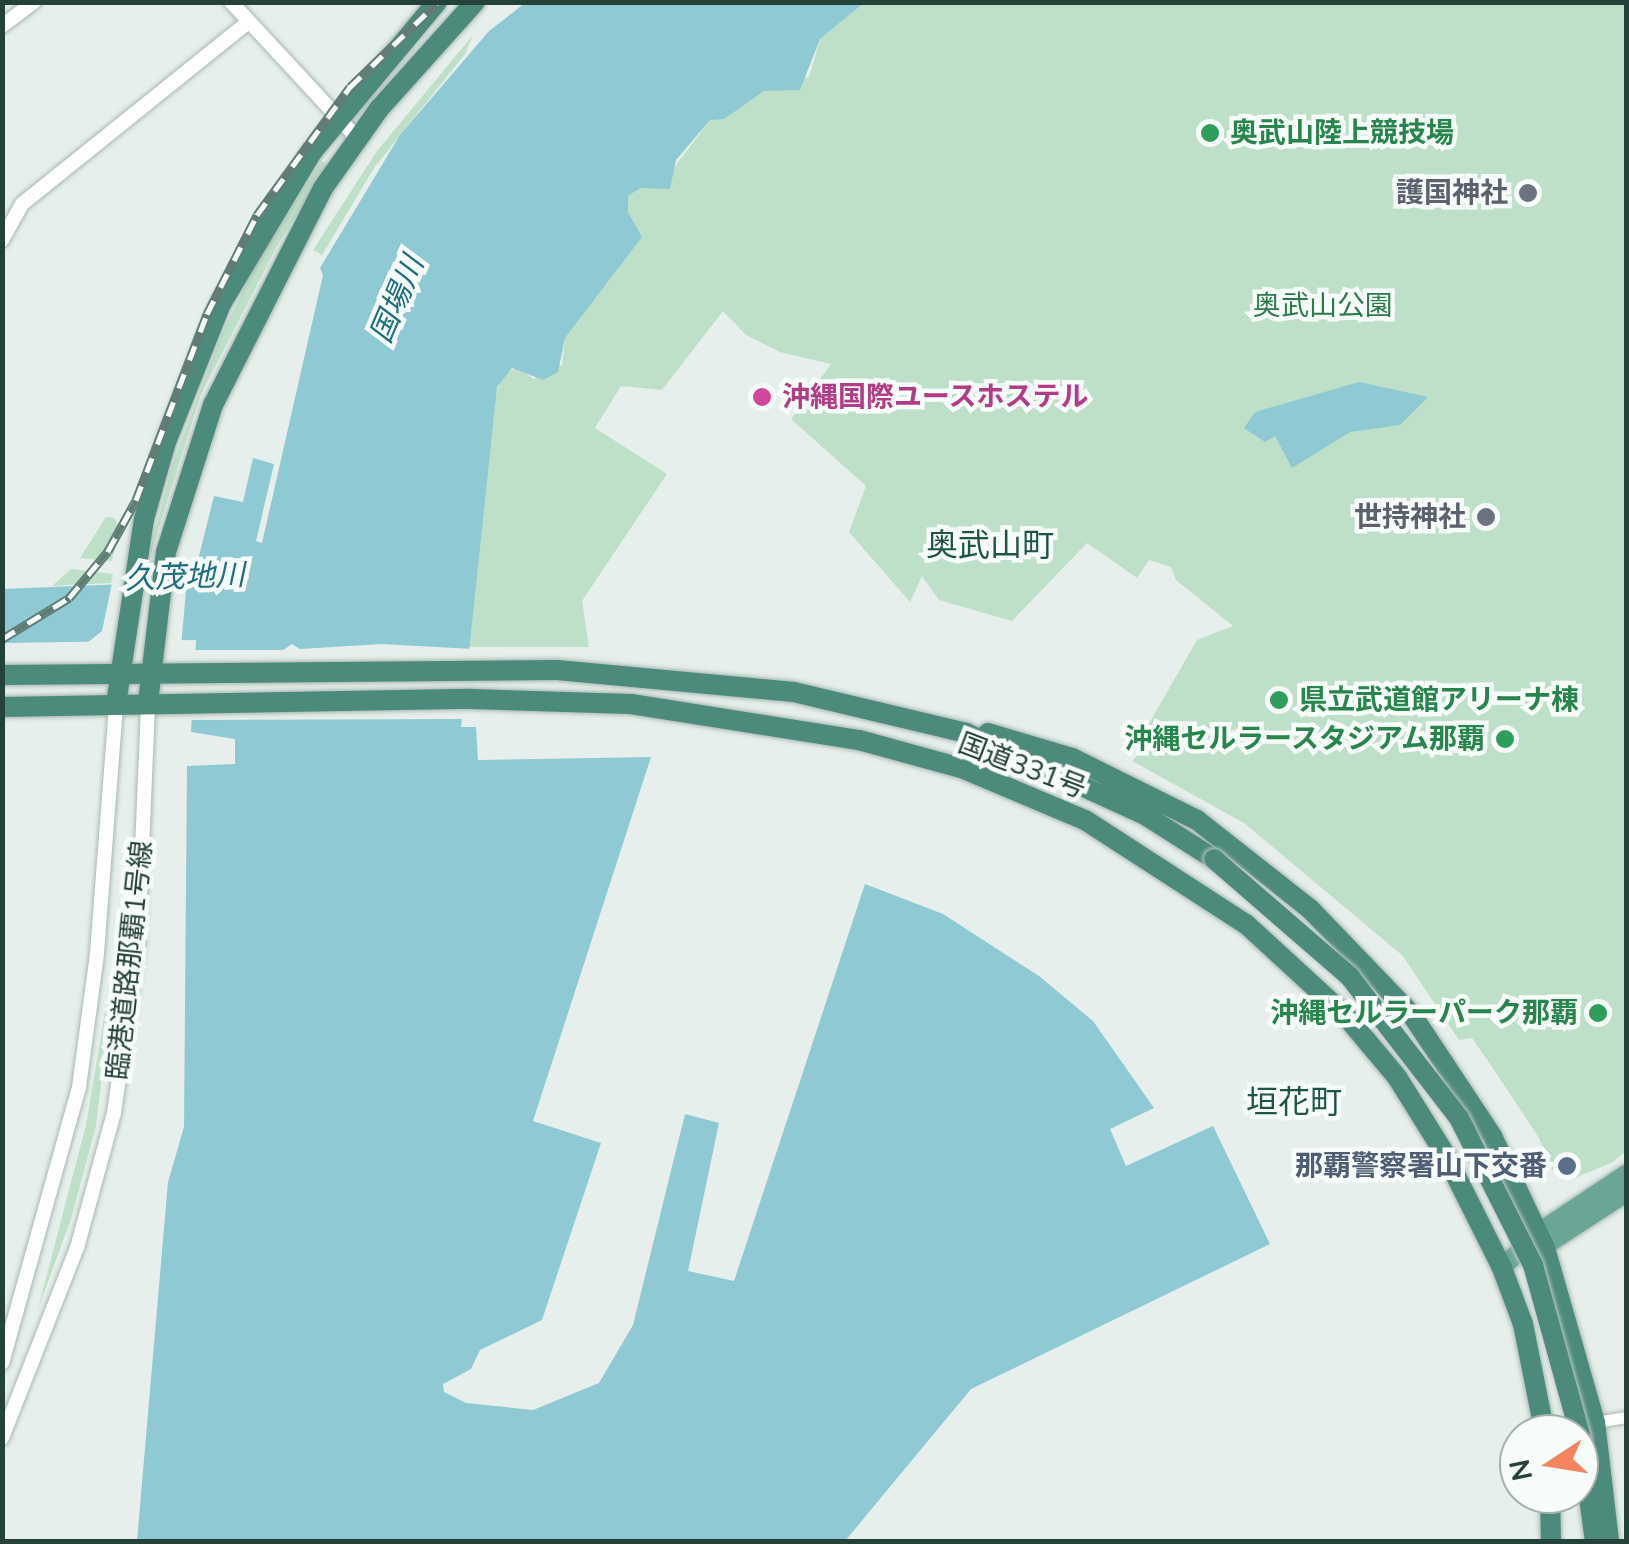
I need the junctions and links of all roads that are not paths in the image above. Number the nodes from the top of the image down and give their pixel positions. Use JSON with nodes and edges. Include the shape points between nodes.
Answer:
{"nodes":[{"id":1,"x":34,"y":2,"type":"edge"},
{"id":2,"x":231,"y":2,"type":"edge"},
{"id":3,"x":437,"y":2,"type":"edge"},
{"id":4,"x":474,"y":2,"type":"edge"},
{"id":5,"x":248,"y":22,"type":"junction"},
{"id":6,"x":2,"y":26,"type":"edge"},
{"id":7,"x":335,"y":121,"type":"junction"},
{"id":8,"x":358,"y":139,"type":"junction"},
{"id":9,"x":2,"y":240,"type":"edge"},
{"id":10,"x":149,"y":672,"type":"junction"},
{"id":11,"x":117,"y":673,"type":"junction"},
{"id":12,"x":2,"y":675,"type":"edge"},
{"id":13,"x":148,"y":702,"type":"junction"},
{"id":14,"x":116,"y":704,"type":"junction"},
{"id":15,"x":2,"y":708,"type":"edge"},
{"id":16,"x":966,"y":733,"type":"junction"},
{"id":17,"x":1626,"y":1174,"type":"edge"},
{"id":18,"x":1626,"y":1193,"type":"edge"},
{"id":19,"x":1542,"y":1240,"type":"junction"},
{"id":20,"x":1502,"y":1268,"type":"junction"},
{"id":21,"x":3,"y":1357,"type":"edge"},
{"id":22,"x":1541,"y":1414,"type":"edge"},
{"id":23,"x":1574,"y":1414,"type":"edge"},
{"id":24,"x":1593,"y":1414,"type":"edge"},
{"id":25,"x":1626,"y":1417,"type":"edge"},
{"id":26,"x":1599,"y":1421,"type":"edge"},
{"id":27,"x":2,"y":1438,"type":"edge"},
{"id":28,"x":1599,"y":1456,"type":"edge"},
{"id":29,"x":1550,"y":1514,"type":"edge"},
{"id":30,"x":1581,"y":1514,"type":"edge"},
{"id":31,"x":1591,"y":1514,"type":"edge"},
{"id":32,"x":1551,"y":1542,"type":"edge"},
{"id":33,"x":1582,"y":1542,"type":"edge"},
{"id":34,"x":1595,"y":1542,"type":"edge"},
{"id":35,"x":1609,"y":1542,"type":"edge"}],
"edges":[{"from":1,"to":6,"type":"street"},
{"from":2,"to":5,"type":"street"},
{"from":3,"to":7,"type":"highway"},
{"from":4,"to":8,"type":"highway"},
{"from":5,"to":7,"type":"street"},
{"from":5,"to":9,"type":"street","via":[[22,204]]},
{"from":7,"to":8,"type":"street"},
{"from":7,"to":11,"type":"highway","via":[[272,211],[221,304],[166,442],[130,582]]},
{"from":8,"to":10,"type":"highway","via":[[305,216],[214,405],[182,490],[160,580]]},
{"from":10,"to":11,"type":"highway","name":"国道331号"},
{"from":10,"to":13,"type":"highway"},
{"from":10,"to":16,"type":"highway","name":"国道331号","via":[[473,669],[794,692]]},
{"from":11,"to":12,"type":"highway","name":"国道331号"},
{"from":11,"to":14,"type":"highway"},
{"from":13,"to":14,"type":"highway","name":"国道331号"},
{"from":13,"to":20,"type":"highway","name":"国道331号","via":[[472,698],[632,704],[789,725],[964,770],[1085,820],[1246,924],[1345,1015],[1397,1078],[1445,1154]]},
{"from":13,"to":27,"type":"street","name":"臨港道路那覇1号線","via":[[138,944],[114,1112],[77,1248]]},
{"from":14,"to":15,"type":"highway","name":"国道331号"},
{"from":14,"to":21,"type":"street","name":"臨港道路那覇1号線","via":[[89,1029],[56,1186]]},
{"from":16,"to":19,"type":"highway","name":"国道331号","via":[[1003,734],[1140,790],[1198,820],[1310,908],[1380,978],[1434,1047],[1492,1136]]},
{"from":16,"to":23,"type":"highway","name":"国道331号","bridge":true,"via":[[1145,815],[1214,859],[1350,977],[1460,1118],[1533,1264]]},
{"from":17,"to":19,"type":"main road"},
{"from":18,"to":19,"type":"main road"},
{"from":19,"to":20,"type":"main road"},
{"from":19,"to":24,"type":"highway","name":"国道331号"},
{"from":20,"to":22,"type":"highway","name":"国道331号","via":[[1529,1349]]},
{"from":25,"to":26,"type":"street"},
{"from":28,"to":35,"type":"highway","name":"国道331号"},
{"from":29,"to":32,"type":"highway"},
{"from":30,"to":33,"type":"highway"},
{"from":31,"to":34,"type":"highway","name":"国道331号"}]}
